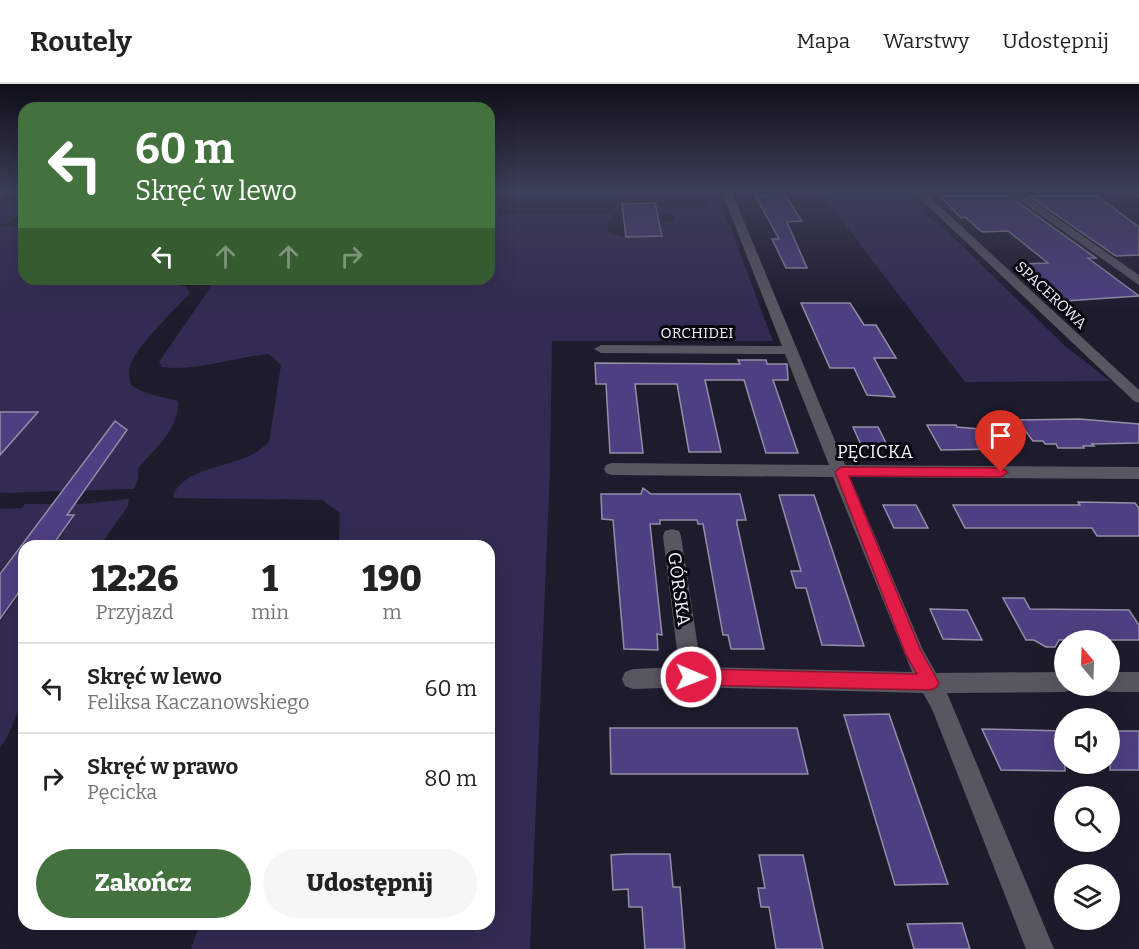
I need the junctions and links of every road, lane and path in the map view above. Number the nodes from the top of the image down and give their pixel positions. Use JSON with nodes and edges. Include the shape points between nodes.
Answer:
{"nodes":[{"id":1,"x":743,"y":230,"type":"edge"},
{"id":2,"x":959,"y":230,"type":"edge"},
{"id":3,"x":1068,"y":230,"type":"edge"},
{"id":4,"x":1139,"y":280,"type":"edge"},
{"id":5,"x":601,"y":349,"type":"dead end"},
{"id":6,"x":792,"y":350,"type":"junction"},
{"id":7,"x":1139,"y":398,"type":"edge"},
{"id":8,"x":612,"y":470,"type":"dead end"},
{"id":9,"x":841,"y":472,"type":"junction"},
{"id":10,"x":1139,"y":473,"type":"edge"},
{"id":11,"x":672,"y":536,"type":"dead end"},
{"id":12,"x":691,"y":677,"type":"junction"},
{"id":13,"x":633,"y":679,"type":"dead end"},
{"id":14,"x":1054,"y":682,"type":"edge"},
{"id":15,"x":1120,"y":682,"type":"edge"},
{"id":16,"x":1139,"y":682,"type":"edge"},
{"id":17,"x":930,"y":683,"type":"junction"},
{"id":18,"x":1040,"y":949,"type":"edge"}],
"edges":[{"from":1,"to":6,"type":"street"},
{"from":2,"to":7,"type":"street","name":"SPACEROWA"},
{"from":3,"to":4,"type":"street"},
{"from":5,"to":6,"type":"street","name":"ORCHIDEI"},
{"from":6,"to":9,"type":"street"},
{"from":8,"to":9,"type":"street","name":"PĘCICKA"},
{"from":9,"to":10,"type":"street","name":"PĘCICKA"},
{"from":9,"to":17,"type":"street","via":[[914,655]]},
{"from":11,"to":12,"type":"street","name":"GÓRSKA"},
{"from":12,"to":13,"type":"street"},
{"from":12,"to":17,"type":"street"},
{"from":14,"to":17,"type":"street"},
{"from":15,"to":16,"type":"street"},
{"from":17,"to":18,"type":"street"}]}
